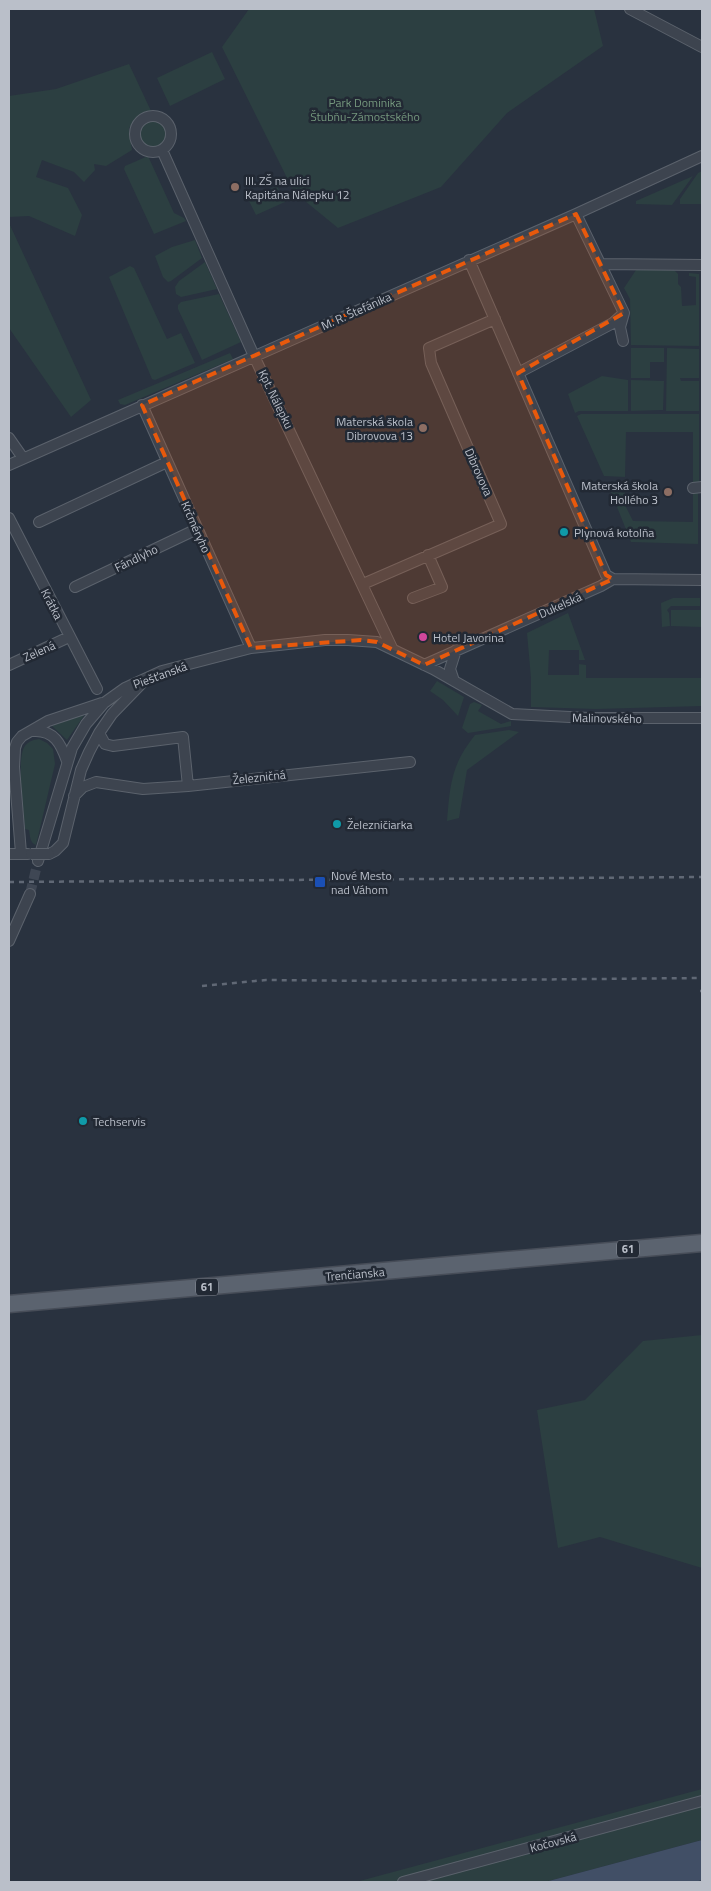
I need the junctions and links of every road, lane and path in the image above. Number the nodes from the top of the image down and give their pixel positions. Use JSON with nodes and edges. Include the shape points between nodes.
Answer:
{"nodes":[{"id":1,"x":630,"y":9,"type":"edge"},
{"id":2,"x":702,"y":47,"type":"edge"},
{"id":3,"x":162,"y":150,"type":"dead end"},
{"id":4,"x":702,"y":156,"type":"edge"},
{"id":5,"x":576,"y":214,"type":"junction"},
{"id":6,"x":470,"y":260,"type":"junction"},
{"id":7,"x":602,"y":264,"type":"junction"},
{"id":8,"x":702,"y":265,"type":"edge"},
{"id":9,"x":624,"y":313,"type":"junction"},
{"id":10,"x":495,"y":319,"type":"junction"},
{"id":11,"x":623,"y":341,"type":"dead end"},
{"id":12,"x":254,"y":356,"type":"junction"},
{"id":13,"x":518,"y":373,"type":"junction"},
{"id":14,"x":142,"y":405,"type":"junction"},
{"id":15,"x":9,"y":438,"type":"edge"},
{"id":16,"x":24,"y":458,"type":"junction"},
{"id":17,"x":167,"y":462,"type":"junction"},
{"id":18,"x":9,"y":465,"type":"edge"},
{"id":19,"x":9,"y":518,"type":"edge"},
{"id":20,"x":39,"y":522,"type":"dead end"},
{"id":21,"x":197,"y":529,"type":"junction"},
{"id":22,"x":428,"y":555,"type":"junction"},
{"id":23,"x":613,"y":579,"type":"junction"},
{"id":24,"x":702,"y":580,"type":"edge"},
{"id":25,"x":363,"y":584,"type":"junction"},
{"id":26,"x":75,"y":587,"type":"dead end"},
{"id":27,"x":413,"y":598,"type":"dead end"},
{"id":28,"x":69,"y":637,"type":"junction"},
{"id":29,"x":251,"y":648,"type":"junction"},
{"id":30,"x":392,"y":648,"type":"junction"},
{"id":31,"x":456,"y":650,"type":"junction"},
{"id":32,"x":9,"y":665,"type":"edge"},
{"id":33,"x":424,"y":665,"type":"junction"},
{"id":34,"x":145,"y":679,"type":"junction"},
{"id":35,"x":454,"y":681,"type":"junction"},
{"id":36,"x":97,"y":689,"type":"dead end"},
{"id":37,"x":104,"y":703,"type":"junction"},
{"id":38,"x":512,"y":714,"type":"joint"},
{"id":39,"x":702,"y":718,"type":"edge"},
{"id":40,"x":34,"y":731,"type":"junction"},
{"id":41,"x":99,"y":734,"type":"junction"},
{"id":42,"x":67,"y":761,"type":"junction"},
{"id":43,"x":410,"y":762,"type":"dead end"},
{"id":44,"x":188,"y":786,"type":"junction"},
{"id":45,"x":74,"y":796,"type":"junction"},
{"id":46,"x":9,"y":854,"type":"edge"},
{"id":47,"x":30,"y":856,"type":"junction"},
{"id":48,"x":30,"y":894,"type":"tunnel mouth"},
{"id":49,"x":9,"y":941,"type":"edge"},
{"id":50,"x":702,"y":1243,"type":"edge"},
{"id":51,"x":9,"y":1304,"type":"edge"},
{"id":52,"x":702,"y":1801,"type":"edge"},
{"id":53,"x":403,"y":1882,"type":"edge"}],
"edges":[{"from":1,"to":2,"type":"street"},
{"from":3,"to":12,"type":"street","name":"Kpt. Nálepku"},
{"from":4,"to":5,"type":"street","name":"M. R. Štefánika"},
{"from":5,"to":6,"type":"street","name":"M. R. Štefánika"},
{"from":5,"to":7,"type":"street"},
{"from":6,"to":10,"type":"street"},
{"from":6,"to":12,"type":"street","name":"M. R. Štefánika"},
{"from":7,"to":8,"type":"street"},
{"from":7,"to":9,"type":"street"},
{"from":9,"to":11,"type":"street","via":[[620,327]]},
{"from":9,"to":13,"type":"street","via":[[613,323]]},
{"from":10,"to":13,"type":"street"},
{"from":10,"to":22,"type":"street","name":"Dibrovova","via":[[429,348],[431,363],[501,524]]},
{"from":12,"to":14,"type":"street","name":"M. R. Štefánika"},
{"from":12,"to":25,"type":"street","name":"Kpt. Nálepku"},
{"from":13,"to":23,"type":"street","via":[[606,575]]},
{"from":14,"to":16,"type":"street","name":"M. R. Štefánika"},
{"from":14,"to":17,"type":"street","name":"Krčméryho"},
{"from":15,"to":16,"type":"street"},
{"from":16,"to":18,"type":"street","name":"M. R. Štefánika"},
{"from":17,"to":20,"type":"street"},
{"from":17,"to":21,"type":"street","name":"Krčméryho"},
{"from":19,"to":28,"type":"street","name":"Krátka"},
{"from":21,"to":26,"type":"street","name":"Fándlyho"},
{"from":21,"to":29,"type":"street","name":"Krčméryho"},
{"from":22,"to":25,"type":"street","name":"Dibrovova"},
{"from":22,"to":27,"type":"street","via":[[442,587]]},
{"from":23,"to":24,"type":"street","name":"Dukelská"},
{"from":23,"to":31,"type":"street","name":"Dukelská"},
{"from":25,"to":30,"type":"street","name":"Kpt. Nálepku"},
{"from":28,"to":32,"type":"street","name":"Zelená"},
{"from":28,"to":36,"type":"street","name":"Krátka"},
{"from":29,"to":30,"type":"street","name":"Piešťanská","via":[[348,640],[377,642]]},
{"from":29,"to":34,"type":"street","name":"Piešťanská","via":[[181,665]]},
{"from":30,"to":33,"type":"street","name":"Piešťanská"},
{"from":31,"to":33,"type":"street","name":"Dukelská"},
{"from":31,"to":35,"type":"street","via":[[450,669]]},
{"from":33,"to":35,"type":"street","name":"Piešťanská"},
{"from":34,"to":37,"type":"street","name":"Piešťanská"},
{"from":34,"to":41,"type":"street","via":[[112,714]]},
{"from":35,"to":38,"type":"street","name":"Piešťanská"},
{"from":37,"to":40,"type":"street","via":[[48,721]]},
{"from":37,"to":42,"type":"street","name":"Piešťanská","via":[[78,736]]},
{"from":38,"to":39,"type":"street","name":"Malinovského"},
{"from":40,"to":42,"type":"street","via":[[46,732],[57,740]]},
{"from":40,"to":47,"type":"street","via":[[22,736],[14,748],[15,790]]},
{"from":41,"to":44,"type":"street","via":[[105,744],[113,746],[183,738]]},
{"from":41,"to":45,"type":"street","via":[[80,770]]},
{"from":42,"to":47,"type":"street","name":"Piešťanská"},
{"from":43,"to":44,"type":"street","name":"Železničná"},
{"from":44,"to":45,"type":"street","name":"Železničná","via":[[143,789],[96,782],[83,787]]},
{"from":45,"to":47,"type":"street","bridge":true,"via":[[63,843],[49,854]]},
{"from":46,"to":47,"type":"street"},
{"from":48,"to":49,"type":"street"},
{"from":50,"to":51,"type":"main road","name":"Trenčianska","number":"61"},
{"from":52,"to":53,"type":"street","name":"Kočovská"}]}
